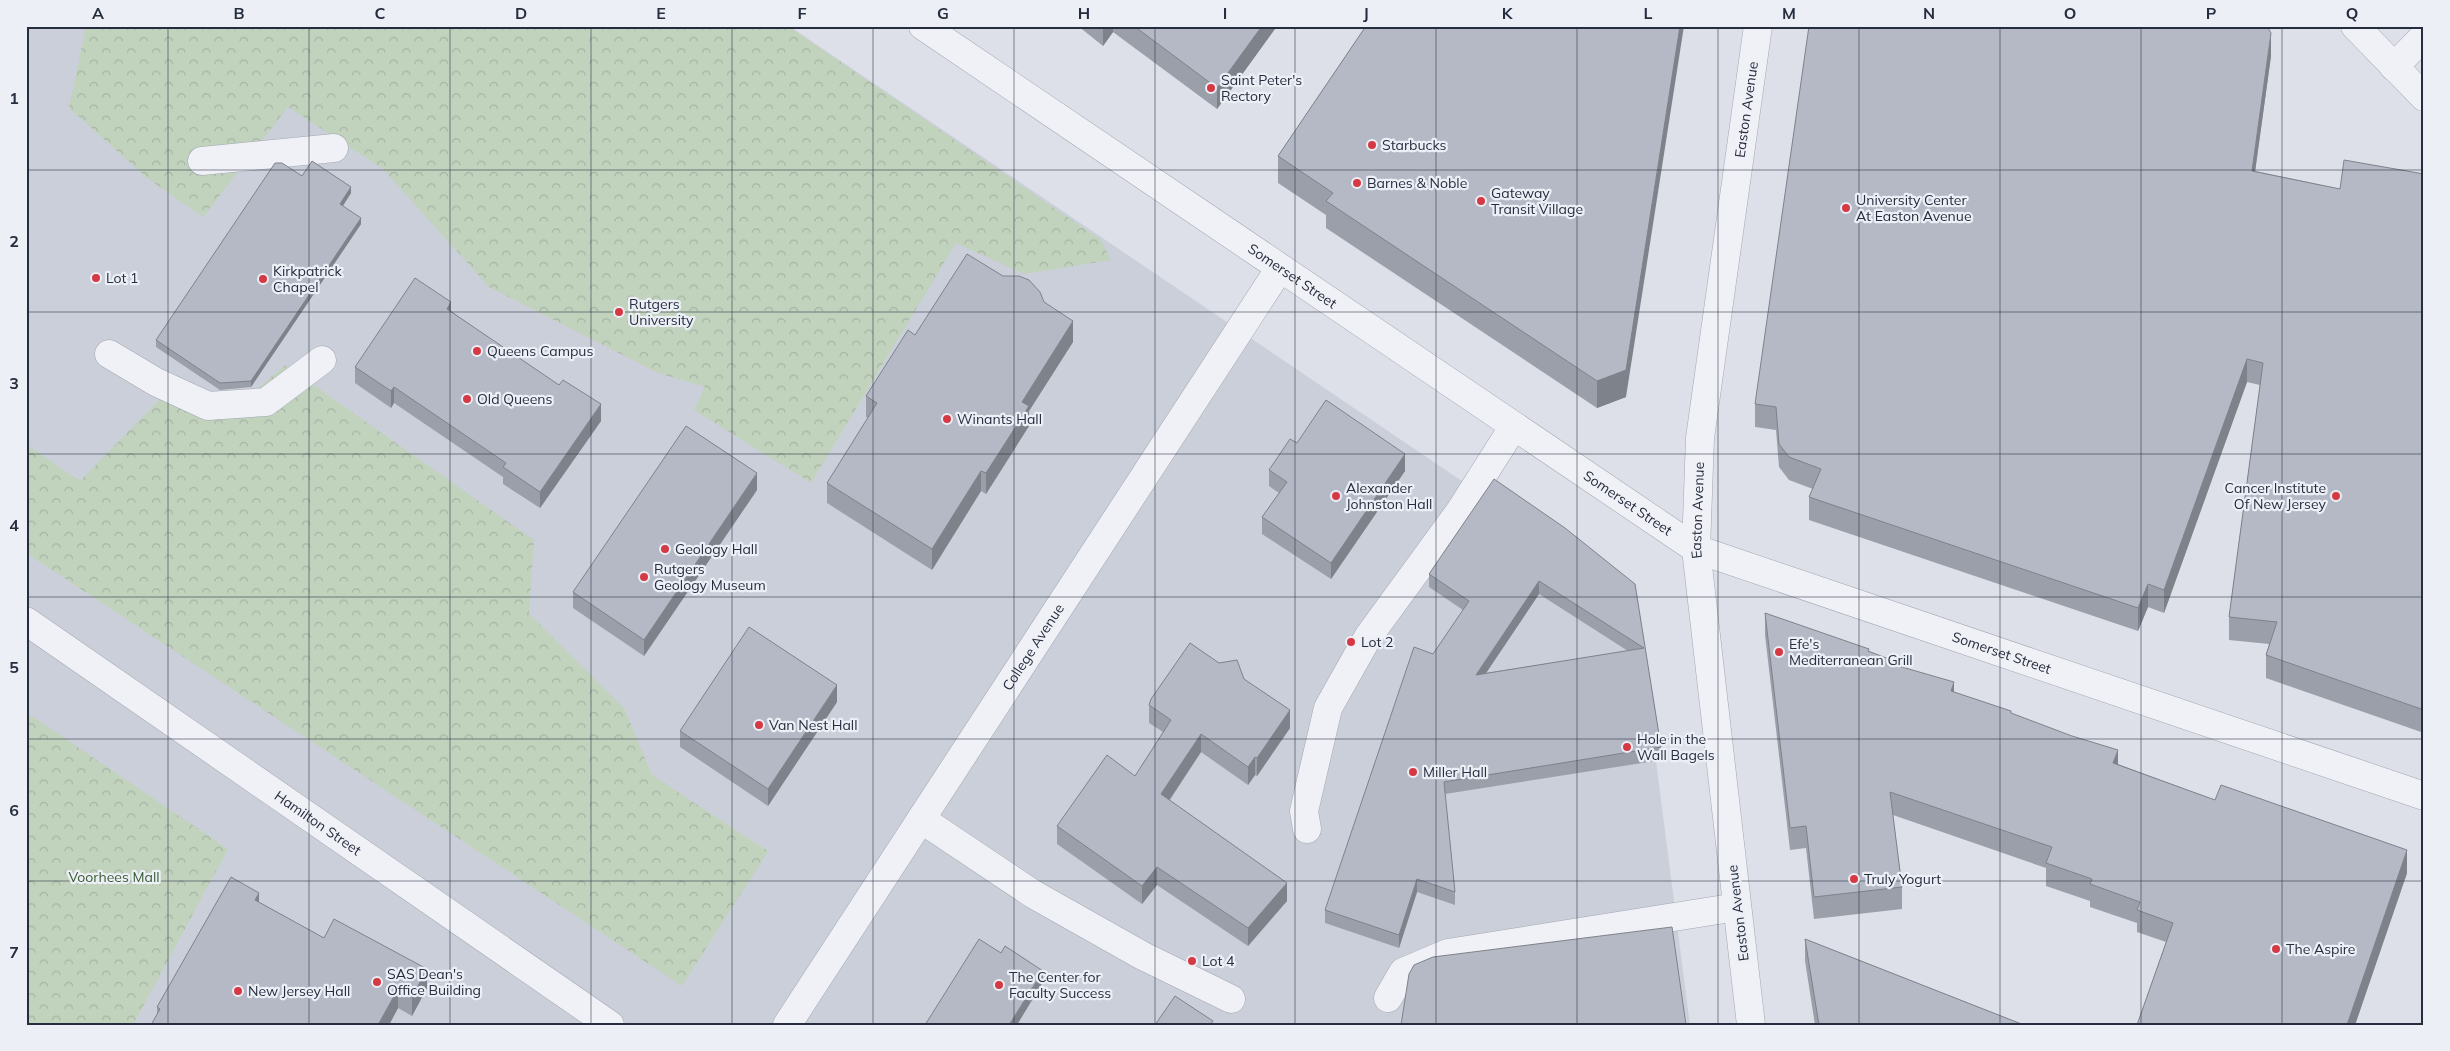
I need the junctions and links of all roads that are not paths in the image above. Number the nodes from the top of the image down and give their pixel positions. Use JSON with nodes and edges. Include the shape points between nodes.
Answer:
{"nodes":[{"id":1,"x":923,"y":26,"type":"edge"},
{"id":2,"x":1758,"y":26,"type":"edge"},
{"id":3,"x":2355,"y":26,"type":"edge"},
{"id":4,"x":2424,"y":36,"type":"edge"},
{"id":5,"x":2394,"y":67,"type":"junction"},
{"id":6,"x":2424,"y":97,"type":"edge"},
{"id":7,"x":334,"y":148,"type":"dead end"},
{"id":8,"x":202,"y":161,"type":"dead end"},
{"id":9,"x":1280,"y":268,"type":"junction"},
{"id":10,"x":109,"y":354,"type":"dead end"},
{"id":11,"x":322,"y":360,"type":"dead end"},
{"id":12,"x":1514,"y":426,"type":"junction"},
{"id":13,"x":1696,"y":548,"type":"junction"},
{"id":14,"x":26,"y":621,"type":"edge"},
{"id":15,"x":2424,"y":796,"type":"edge"},
{"id":16,"x":921,"y":819,"type":"junction"},
{"id":17,"x":1307,"y":829,"type":"dead end"},
{"id":18,"x":1737,"y":907,"type":"junction"},
{"id":19,"x":1388,"y":998,"type":"dead end"},
{"id":20,"x":1232,"y":999,"type":"dead end"},
{"id":21,"x":610,"y":1025,"type":"edge"},
{"id":22,"x":787,"y":1025,"type":"edge"},
{"id":23,"x":1751,"y":1025,"type":"edge"}],
"edges":[{"from":1,"to":9,"type":"street","name":"Somerset Street"},
{"from":2,"to":13,"type":"street","name":"Easton Avenue","via":[[1700,438]]},
{"from":3,"to":5,"type":"street"},
{"from":4,"to":5,"type":"street"},
{"from":5,"to":6,"type":"street"},
{"from":7,"to":8,"type":"street"},
{"from":9,"to":12,"type":"street","name":"Somerset Street"},
{"from":9,"to":16,"type":"street","name":"College Avenue"},
{"from":10,"to":11,"type":"street","via":[[156,382],[208,406],[266,402]]},
{"from":12,"to":13,"type":"street","name":"Somerset Street"},
{"from":12,"to":17,"type":"street","via":[[1460,510],[1368,637],[1328,708],[1304,811]]},
{"from":13,"to":15,"type":"street","name":"Somerset Street"},
{"from":13,"to":18,"type":"street","name":"Easton Avenue"},
{"from":14,"to":21,"type":"street","name":"Hamilton Street"},
{"from":16,"to":20,"type":"street","via":[[1033,894],[1143,956]]},
{"from":16,"to":22,"type":"street","name":"College Avenue"},
{"from":18,"to":19,"type":"street","via":[[1448,953],[1403,972]]},
{"from":18,"to":23,"type":"street","name":"Easton Avenue"}]}
